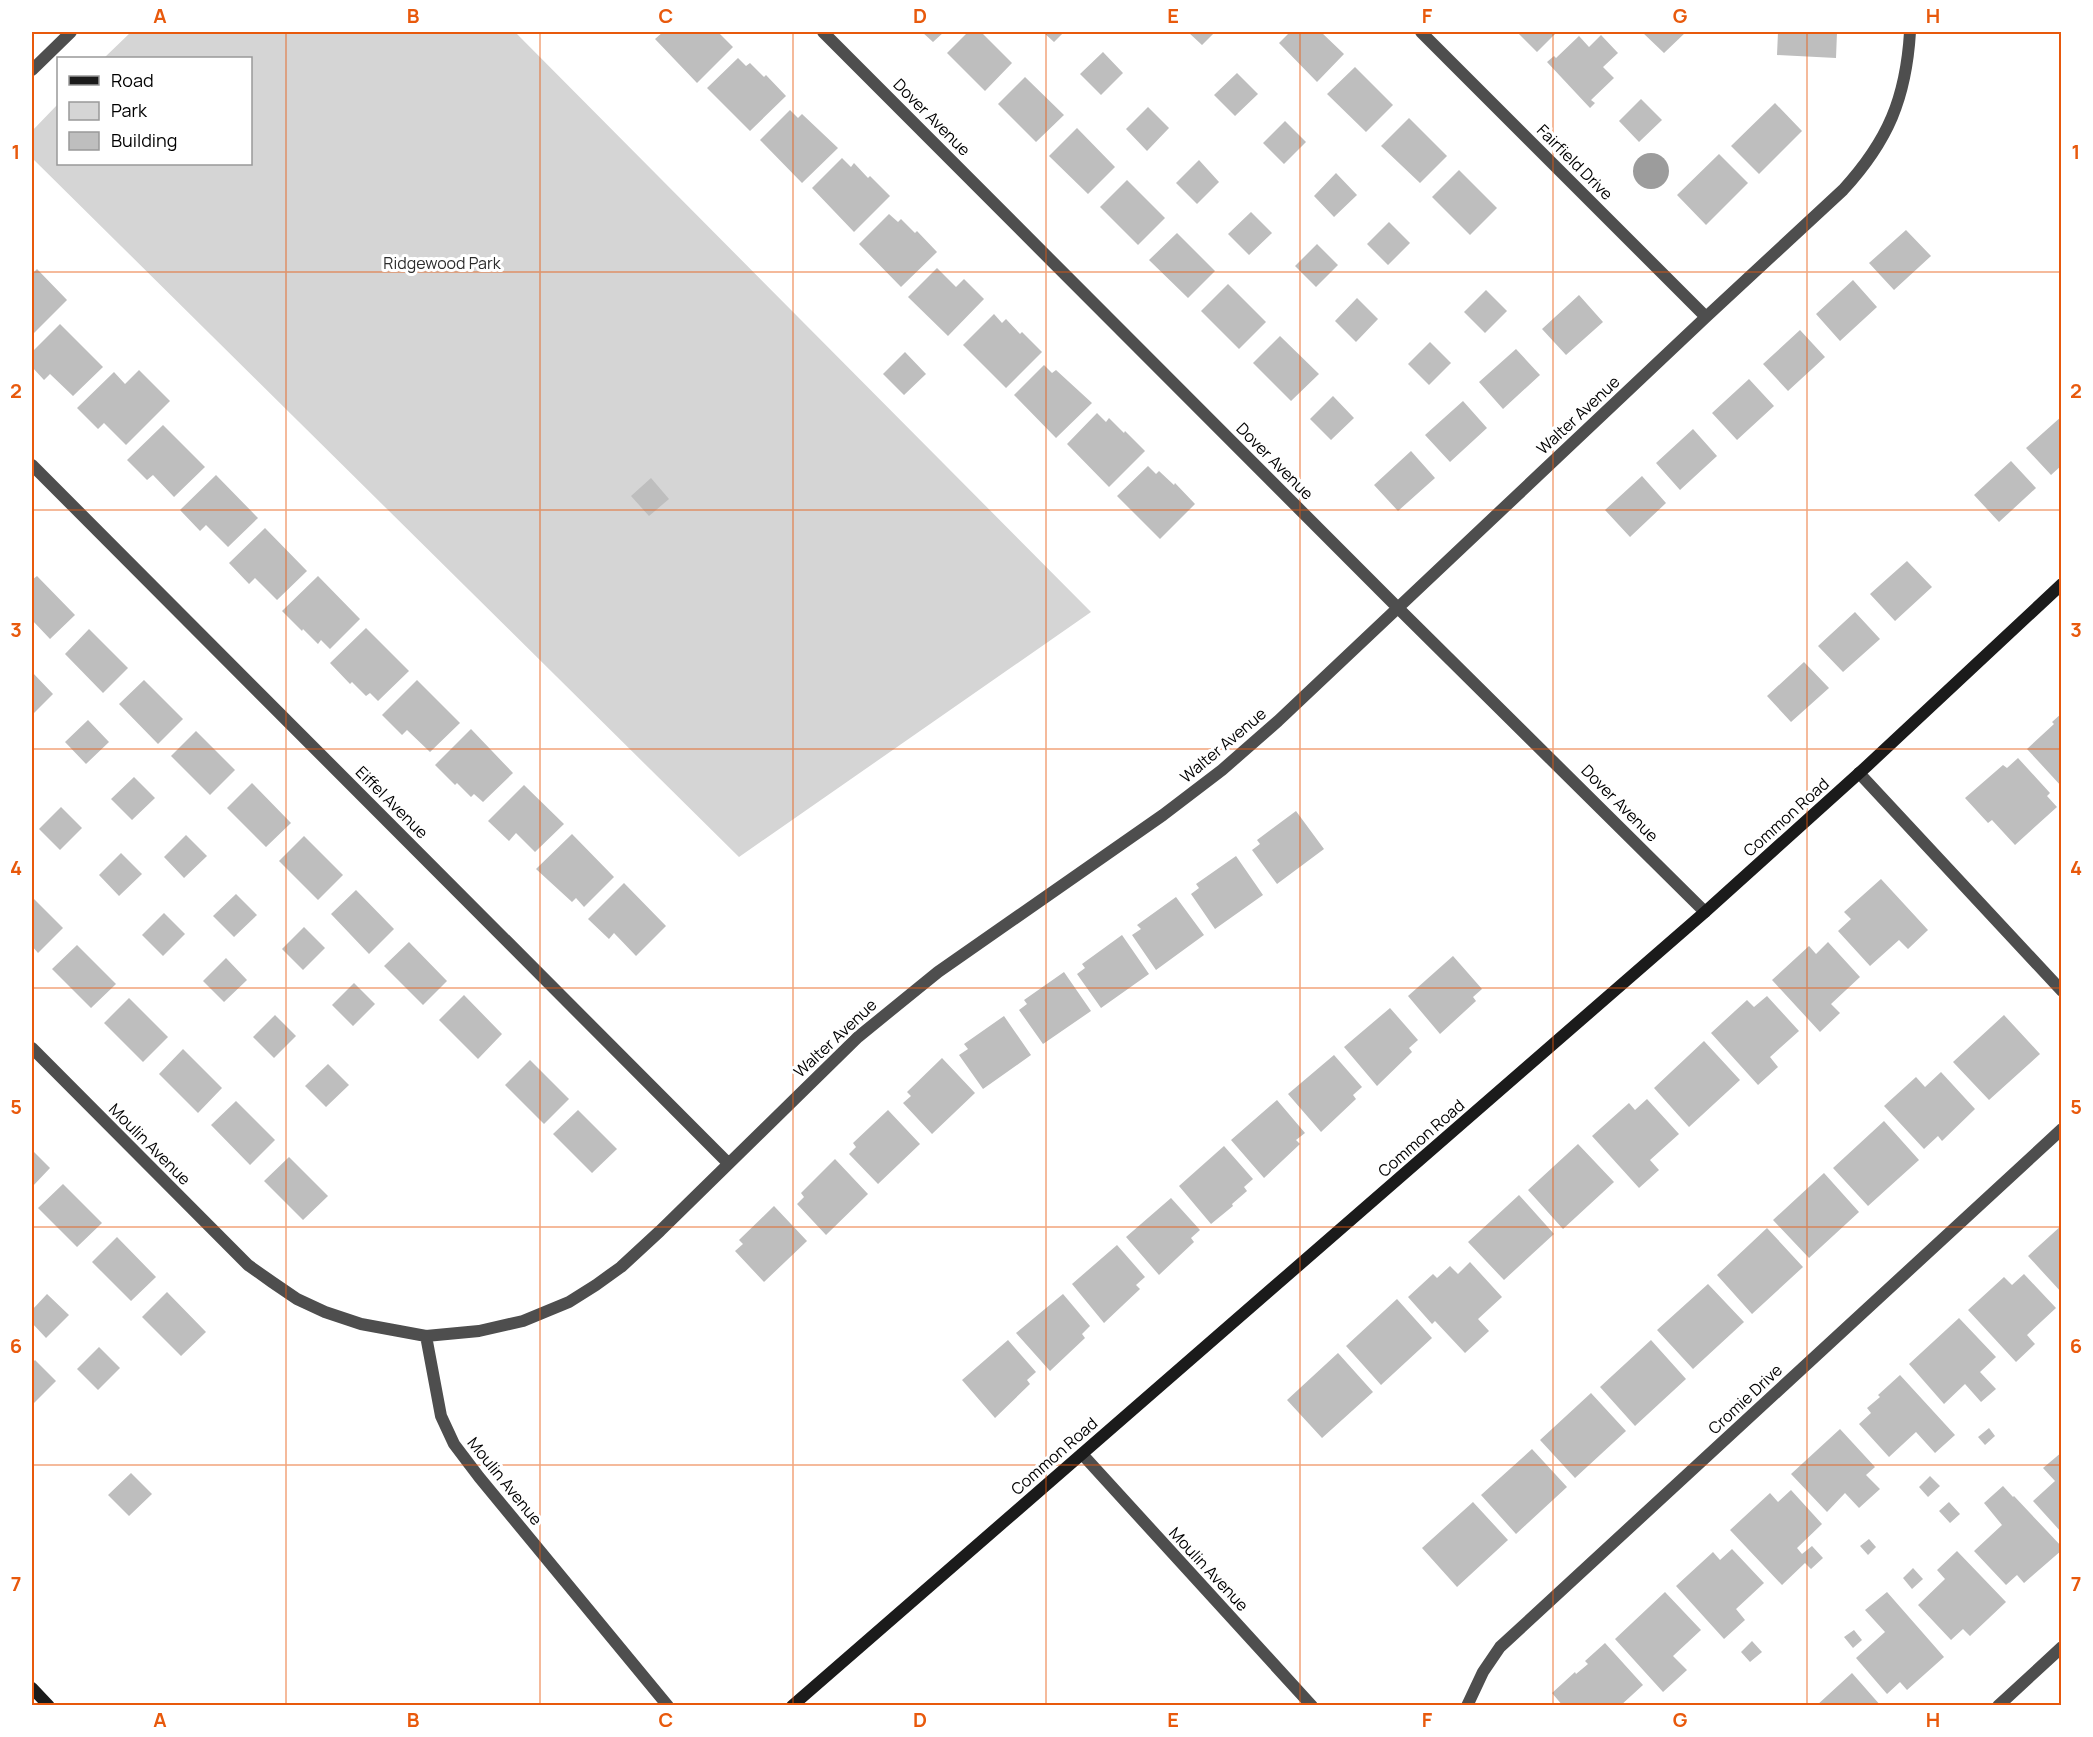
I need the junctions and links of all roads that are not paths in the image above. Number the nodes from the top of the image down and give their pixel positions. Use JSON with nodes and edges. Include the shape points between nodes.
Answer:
{"nodes":[{"id":1,"x":71,"y":32,"type":"edge"},
{"id":2,"x":823,"y":32,"type":"edge"},
{"id":3,"x":1421,"y":32,"type":"edge"},
{"id":4,"x":1910,"y":32,"type":"edge"},
{"id":5,"x":32,"y":70,"type":"edge"},
{"id":6,"x":1706,"y":317,"type":"junction"},
{"id":7,"x":32,"y":465,"type":"edge"},
{"id":8,"x":2061,"y":584,"type":"edge"},
{"id":9,"x":1398,"y":608,"type":"junction"},
{"id":10,"x":1859,"y":773,"type":"junction"},
{"id":11,"x":1705,"y":912,"type":"junction"},
{"id":12,"x":2061,"y":991,"type":"edge"},
{"id":13,"x":32,"y":1048,"type":"edge"},
{"id":14,"x":2061,"y":1129,"type":"edge"},
{"id":15,"x":728,"y":1162,"type":"junction"},
{"id":16,"x":426,"y":1336,"type":"junction"},
{"id":17,"x":1082,"y":1454,"type":"junction"},
{"id":18,"x":2061,"y":1647,"type":"edge"},
{"id":19,"x":32,"y":1688,"type":"edge"},
{"id":20,"x":49,"y":1706,"type":"edge"},
{"id":21,"x":668,"y":1706,"type":"edge"},
{"id":22,"x":792,"y":1706,"type":"edge"},
{"id":23,"x":1312,"y":1706,"type":"edge"},
{"id":24,"x":1467,"y":1706,"type":"edge"},
{"id":25,"x":1998,"y":1706,"type":"edge"}],
"edges":[{"from":1,"to":5,"type":"street"},
{"from":2,"to":9,"type":"street","name":"Dover Avenue"},
{"from":3,"to":6,"type":"street","name":"Fairfield Drive"},
{"from":4,"to":6,"type":"street","name":"Walter Avenue","via":[[1904,83],[1881,143],[1864,168]]},
{"from":6,"to":9,"type":"street","name":"Walter Avenue"},
{"from":7,"to":15,"type":"street","name":"Eiffel Avenue"},
{"from":8,"to":10,"type":"street","name":"Common Road"},
{"from":9,"to":11,"type":"street","name":"Dover Avenue"},
{"from":9,"to":15,"type":"street","name":"Walter Avenue","via":[[1222,770],[888,1011]]},
{"from":10,"to":11,"type":"street","name":"Common Road"},
{"from":10,"to":12,"type":"street"},
{"from":11,"to":17,"type":"street","name":"Common Road"},
{"from":13,"to":16,"type":"street","name":"Moulin Avenue","via":[[248,1265],[297,1299],[334,1315]]},
{"from":14,"to":24,"type":"street","name":"Cromie Drive","via":[[1500,1647]]},
{"from":15,"to":16,"type":"street","name":"Walter Avenue","via":[[621,1267],[569,1302],[523,1321],[479,1331]]},
{"from":16,"to":21,"type":"street","name":"Moulin Avenue","via":[[441,1416],[454,1444]]},
{"from":17,"to":22,"type":"street","name":"Common Road"},
{"from":17,"to":23,"type":"street","name":"Moulin Avenue"},
{"from":18,"to":25,"type":"street"},
{"from":19,"to":20,"type":"street"}]}
